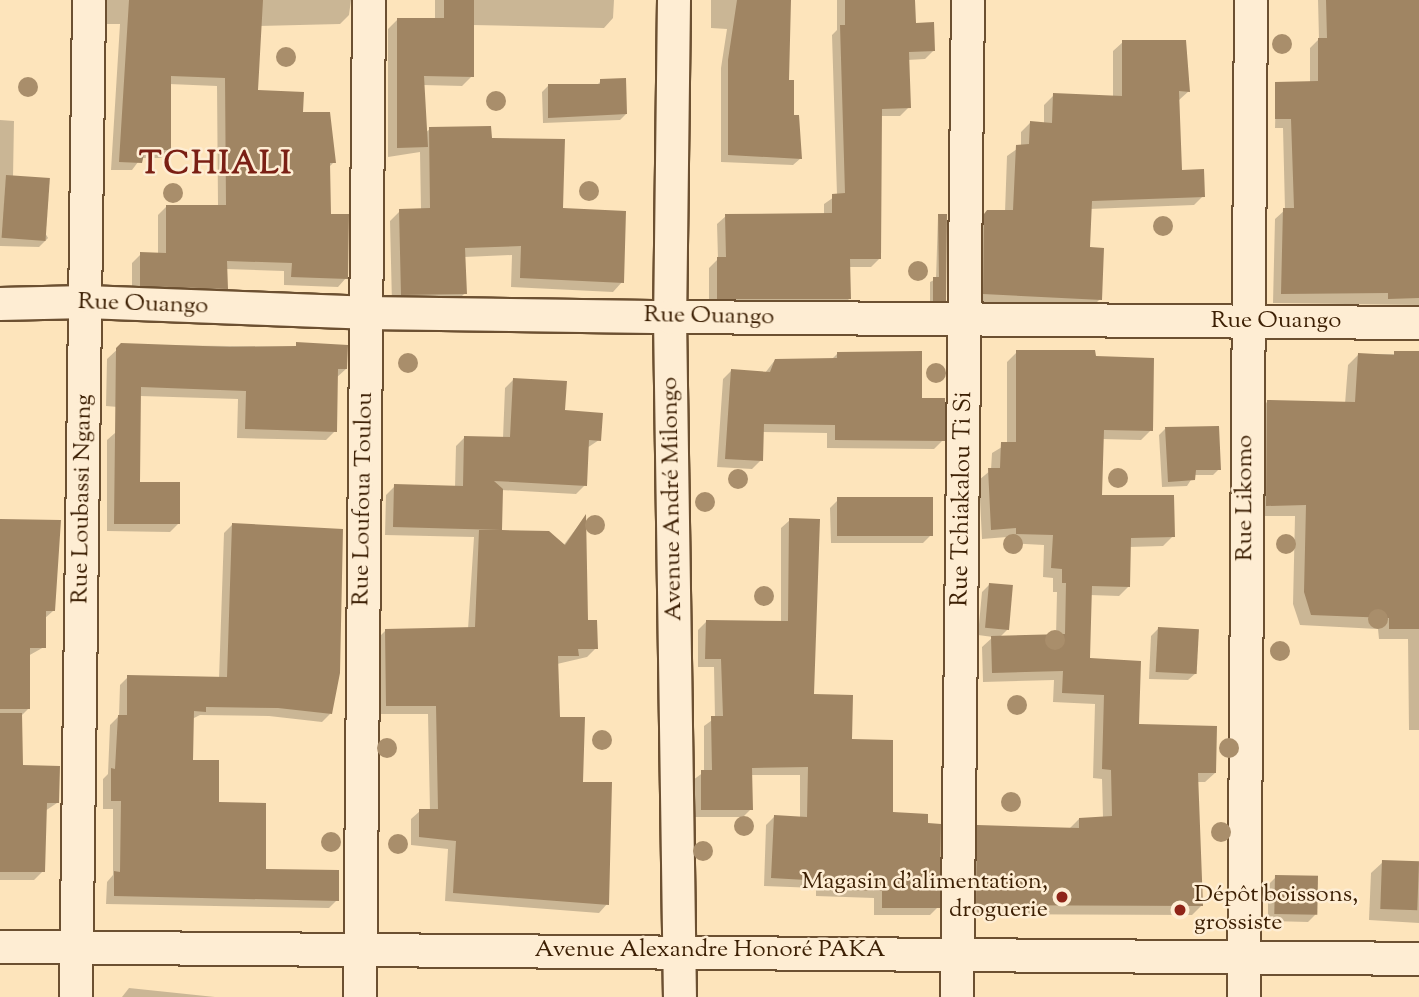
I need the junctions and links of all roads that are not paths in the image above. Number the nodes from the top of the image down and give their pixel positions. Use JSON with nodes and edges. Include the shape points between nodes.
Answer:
{"nodes":[{"id":1,"x":89,"y":0,"type":"edge"},
{"id":2,"x":369,"y":0,"type":"edge"},
{"id":3,"x":674,"y":0,"type":"edge"},
{"id":4,"x":968,"y":0,"type":"edge"},
{"id":5,"x":1251,"y":0,"type":"edge"},
{"id":6,"x":86,"y":302,"type":"junction"},
{"id":7,"x":0,"y":304,"type":"edge"},
{"id":8,"x":366,"y":313,"type":"junction"},
{"id":9,"x":670,"y":317,"type":"junction"},
{"id":10,"x":965,"y":320,"type":"junction"},
{"id":11,"x":1247,"y":322,"type":"junction"},
{"id":12,"x":1419,"y":323,"type":"edge"},
{"id":13,"x":0,"y":947,"type":"edge"},
{"id":14,"x":76,"y":949,"type":"junction"},
{"id":15,"x":359,"y":949,"type":"junction"},
{"id":16,"x":957,"y":952,"type":"junction"},
{"id":17,"x":679,"y":953,"type":"junction"},
{"id":18,"x":1245,"y":956,"type":"junction"},
{"id":19,"x":1419,"y":959,"type":"edge"},
{"id":20,"x":76,"y":997,"type":"edge"},
{"id":21,"x":360,"y":997,"type":"edge"},
{"id":22,"x":680,"y":997,"type":"edge"},
{"id":23,"x":957,"y":997,"type":"edge"},
{"id":24,"x":1244,"y":997,"type":"edge"}],
"edges":[{"from":1,"to":6,"type":"street","name":"Rue Loubassi Ngang"},
{"from":2,"to":8,"type":"street","name":"Rue Loufoua Toulou"},
{"from":3,"to":9,"type":"street","name":"Avenue André Milongo"},
{"from":4,"to":10,"type":"street","name":"Rue Tchiakalou Ti Si"},
{"from":5,"to":11,"type":"street","name":"Rue Likomo"},
{"from":6,"to":7,"type":"street","name":"Rue Ouango"},
{"from":6,"to":8,"type":"street","name":"Rue Ouango"},
{"from":6,"to":14,"type":"street","name":"Rue Loubassi Ngang"},
{"from":8,"to":9,"type":"street","name":"Rue Ouango"},
{"from":8,"to":15,"type":"street","name":"Rue Loufoua Toulou"},
{"from":9,"to":10,"type":"street","name":"Rue Ouango"},
{"from":9,"to":17,"type":"street","name":"Avenue André Milongo"},
{"from":10,"to":11,"type":"street","name":"Rue Ouango"},
{"from":10,"to":16,"type":"street","name":"Rue Tchiakalou Ti Si"},
{"from":11,"to":12,"type":"street","name":"Rue Ouango"},
{"from":11,"to":18,"type":"street","name":"Rue Likomo"},
{"from":13,"to":14,"type":"street","name":"Avenue Alexandre Honoré PAKA"},
{"from":14,"to":15,"type":"street","name":"Avenue Alexandre Honoré PAKA"},
{"from":14,"to":20,"type":"street","name":"Rue Loubassi Ngang"},
{"from":15,"to":17,"type":"street","name":"Avenue Alexandre Honoré PAKA"},
{"from":15,"to":21,"type":"street","name":"Rue Loufoua Toulou"},
{"from":16,"to":17,"type":"street","name":"Avenue Alexandre Honoré PAKA"},
{"from":16,"to":18,"type":"street","name":"Avenue Alexandre Honoré PAKA"},
{"from":16,"to":23,"type":"street","name":"Rue Tchiakalou Ti Si"},
{"from":17,"to":22,"type":"street","name":"Avenue André Milongo"},
{"from":18,"to":19,"type":"street","name":"Avenue Alexandre Honoré PAKA"},
{"from":18,"to":24,"type":"street","name":"Rue Likomo"}]}
